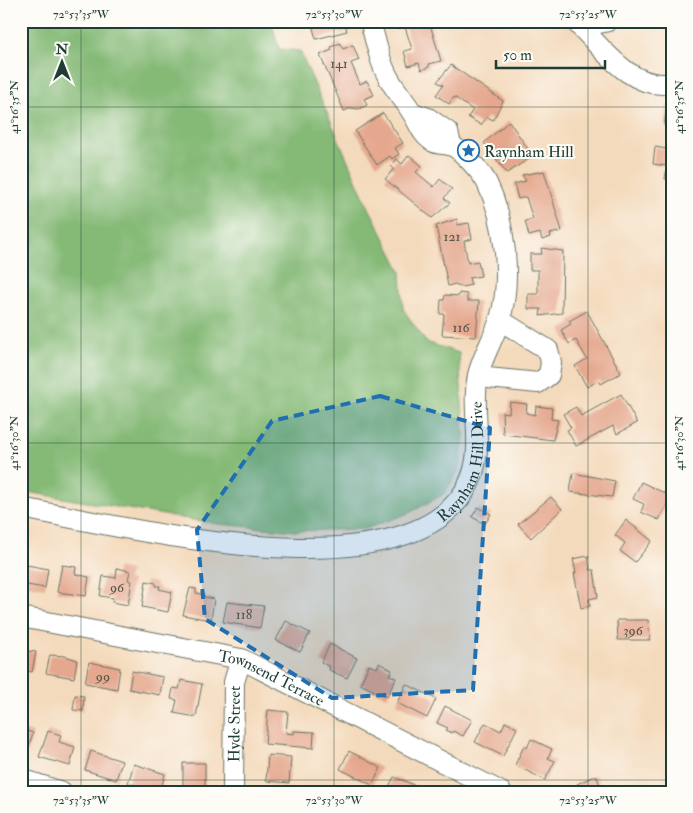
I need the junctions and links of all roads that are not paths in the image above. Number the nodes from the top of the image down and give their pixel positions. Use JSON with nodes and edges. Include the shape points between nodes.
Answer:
{"nodes":[{"id":1,"x":370,"y":21,"type":"edge"},
{"id":2,"x":608,"y":21,"type":"edge"},
{"id":3,"x":578,"y":24,"type":"edge"},
{"id":4,"x":672,"y":83,"type":"edge"},
{"id":5,"x":500,"y":320,"type":"junction"},
{"id":6,"x":478,"y":377,"type":"junction"},
{"id":7,"x":21,"y":508,"type":"edge"},
{"id":8,"x":21,"y":617,"type":"edge"},
{"id":9,"x":241,"y":659,"type":"junction"},
{"id":10,"x":21,"y":779,"type":"edge"},
{"id":11,"x":62,"y":792,"type":"edge"},
{"id":12,"x":233,"y":792,"type":"edge"},
{"id":13,"x":502,"y":792,"type":"edge"}],
"edges":[{"from":1,"to":5,"type":"street","name":"Raynham Hill Drive","via":[[390,80],[413,114],[418,128],[436,143],[451,145],[487,182],[502,230],[507,269]]},
{"from":2,"to":3,"type":"street"},
{"from":3,"to":4,"type":"street","via":[[624,69],[653,84]]},
{"from":5,"to":6,"type":"street","name":"Raynham Hill Drive"},
{"from":5,"to":6,"type":"street","via":[[548,350],[551,362],[549,375],[538,383]]},
{"from":6,"to":7,"type":"street","name":"Raynham Hill Drive","via":[[476,466],[467,487],[443,517],[425,528],[392,538],[332,547],[284,549],[219,544]]},
{"from":8,"to":9,"type":"street","name":"Townsend Terrace"},
{"from":9,"to":12,"type":"street","name":"Hyde Street","via":[[234,682]]},
{"from":9,"to":13,"type":"street","name":"Townsend Terrace"},
{"from":10,"to":11,"type":"street"}]}
